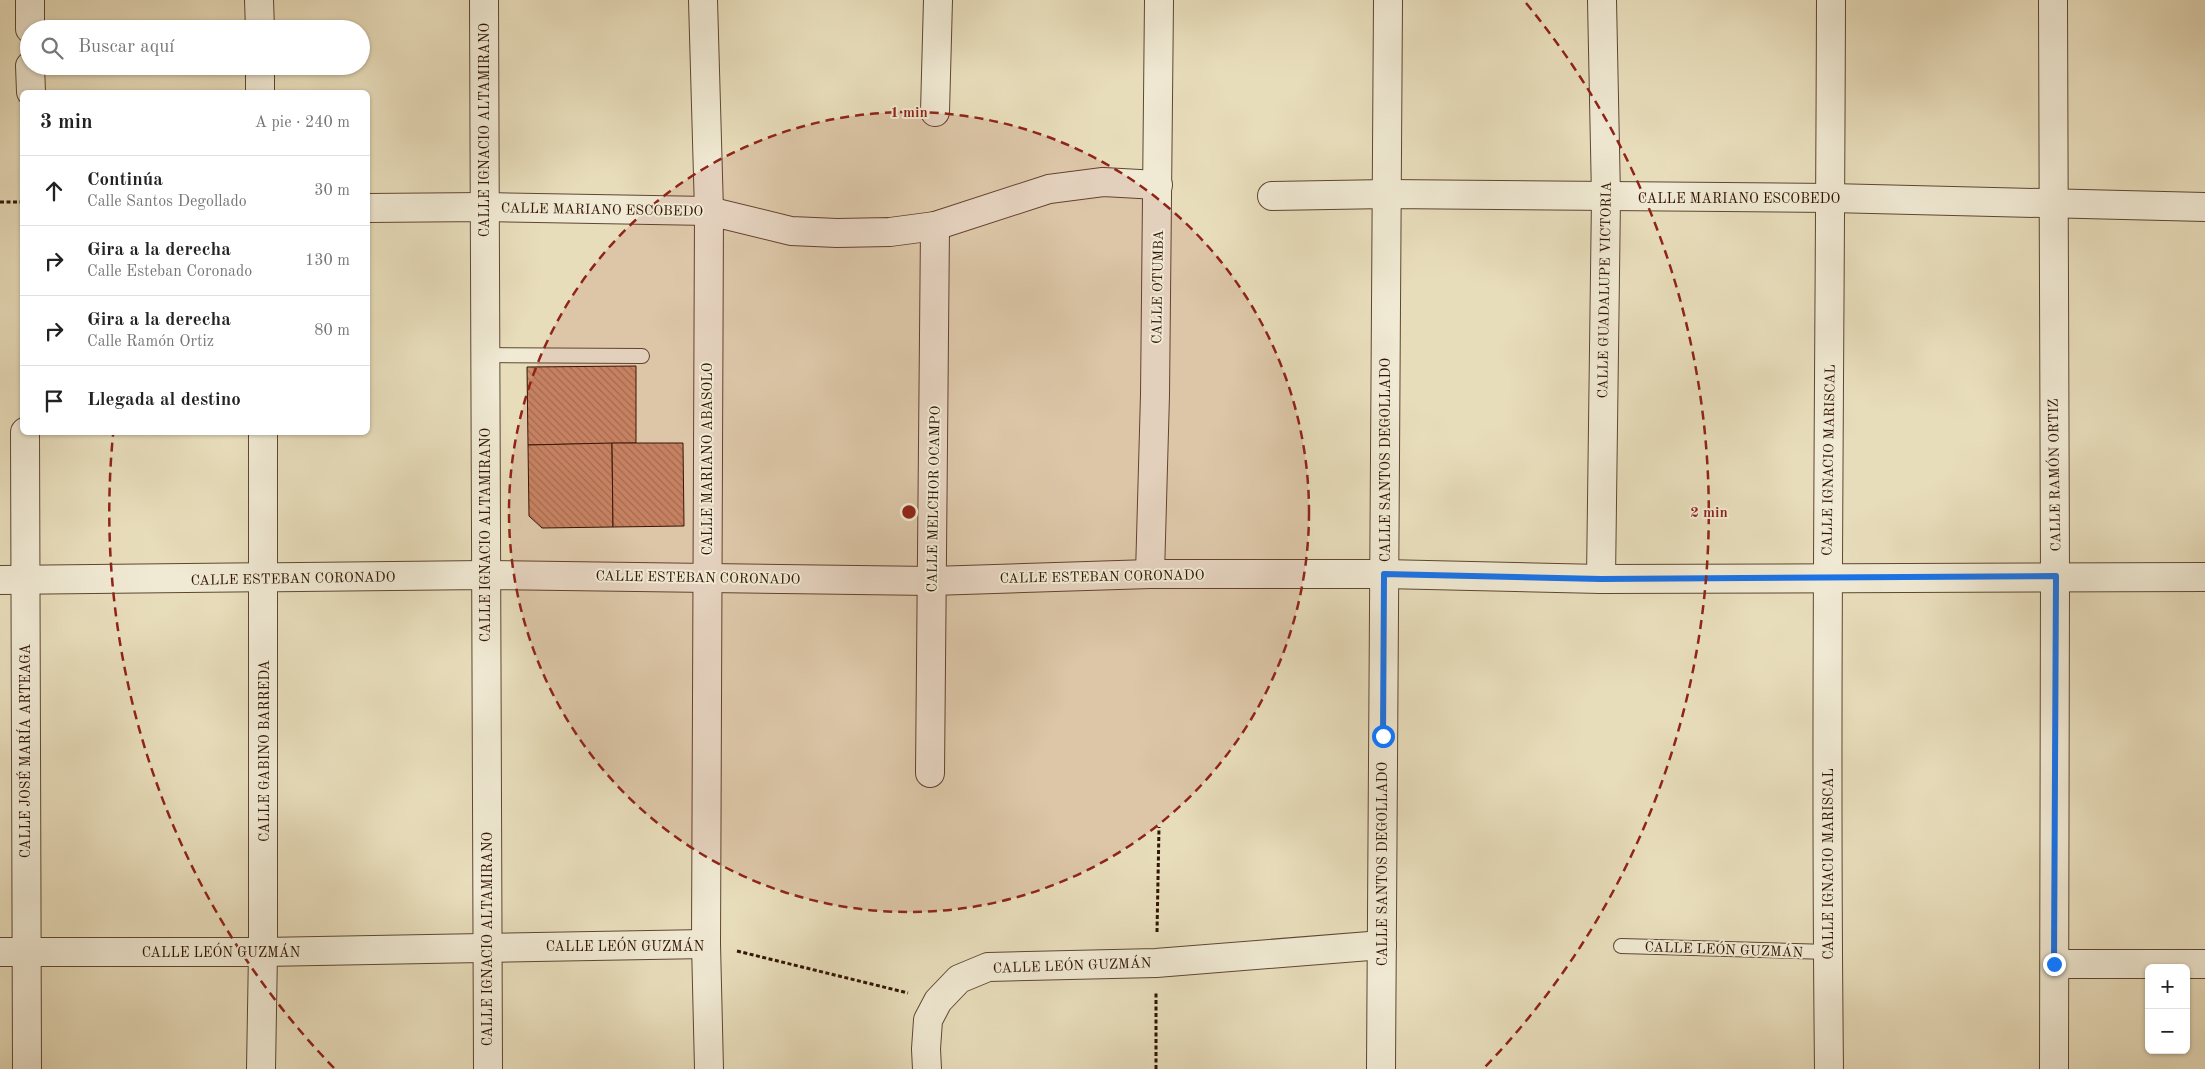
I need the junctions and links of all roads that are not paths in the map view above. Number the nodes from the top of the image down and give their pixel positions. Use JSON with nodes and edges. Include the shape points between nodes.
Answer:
{"nodes":[{"id":1,"x":30,"y":0,"type":"edge"},
{"id":2,"x":259,"y":0,"type":"edge"},
{"id":3,"x":484,"y":0,"type":"edge"},
{"id":4,"x":703,"y":0,"type":"edge"},
{"id":5,"x":938,"y":0,"type":"edge"},
{"id":6,"x":1159,"y":0,"type":"edge"},
{"id":7,"x":1388,"y":0,"type":"edge"},
{"id":8,"x":1602,"y":0,"type":"edge"},
{"id":9,"x":1831,"y":0,"type":"edge"},
{"id":10,"x":2052,"y":0,"type":"edge"},
{"id":11,"x":30,"y":20,"type":"edge"},
{"id":12,"x":260,"y":20,"type":"edge"},
{"id":13,"x":30,"y":75,"type":"edge"},
{"id":14,"x":260,"y":75,"type":"edge"},
{"id":15,"x":30,"y":90,"type":"edge"},
{"id":16,"x":260,"y":90,"type":"edge"},
{"id":17,"x":935,"y":112,"type":"dead end"},
{"id":18,"x":1158,"y":184,"type":"junction"},
{"id":19,"x":1387,"y":194,"type":"junction"},
{"id":20,"x":1272,"y":196,"type":"dead end"},
{"id":21,"x":1606,"y":197,"type":"junction"},
{"id":22,"x":1831,"y":198,"type":"junction"},
{"id":23,"x":2052,"y":203,"type":"junction"},
{"id":24,"x":484,"y":207,"type":"junction"},
{"id":25,"x":2205,"y":207,"type":"edge"},
{"id":26,"x":370,"y":208,"type":"edge"},
{"id":27,"x":709,"y":211,"type":"junction"},
{"id":28,"x":935,"y":226,"type":"junction"},
{"id":29,"x":484,"y":355,"type":"junction"},
{"id":30,"x":642,"y":356,"type":"dead end"},
{"id":31,"x":25,"y":435,"type":"edge"},
{"id":32,"x":263,"y":435,"type":"edge"},
{"id":33,"x":1150,"y":574,"type":"junction"},
{"id":34,"x":1384,"y":574,"type":"junction"},
{"id":35,"x":485,"y":575,"type":"junction"},
{"id":36,"x":2056,"y":576,"type":"junction"},
{"id":37,"x":706,"y":577,"type":"junction"},
{"id":38,"x":2205,"y":577,"type":"edge"},
{"id":39,"x":264,"y":578,"type":"junction"},
{"id":40,"x":1827,"y":578,"type":"junction"},
{"id":41,"x":1601,"y":579,"type":"junction"},
{"id":42,"x":12,"y":580,"type":"edge"},
{"id":43,"x":932,"y":581,"type":"junction"},
{"id":44,"x":930,"y":772,"type":"dead end"},
{"id":45,"x":706,"y":944,"type":"junction"},
{"id":46,"x":1382,"y":946,"type":"junction"},
{"id":47,"x":1621,"y":946,"type":"dead end"},
{"id":48,"x":488,"y":947,"type":"junction"},
{"id":49,"x":13,"y":952,"type":"edge"},
{"id":50,"x":263,"y":952,"type":"junction"},
{"id":51,"x":1828,"y":952,"type":"junction"},
{"id":52,"x":2054,"y":964,"type":"junction"},
{"id":53,"x":2205,"y":964,"type":"edge"},
{"id":54,"x":27,"y":1069,"type":"edge"},
{"id":55,"x":261,"y":1069,"type":"edge"},
{"id":56,"x":488,"y":1069,"type":"edge"},
{"id":57,"x":708,"y":1069,"type":"edge"},
{"id":58,"x":927,"y":1069,"type":"edge"},
{"id":59,"x":1381,"y":1069,"type":"edge"},
{"id":60,"x":1829,"y":1069,"type":"edge"},
{"id":61,"x":2054,"y":1069,"type":"edge"}],
"edges":[{"from":1,"to":11,"type":"street"},
{"from":2,"to":12,"type":"street"},
{"from":3,"to":24,"type":"street","name":"CALLE IGNACIO ALTAMIRANO"},
{"from":4,"to":27,"type":"street","name":"CALLE MARIANO ABASOLO"},
{"from":5,"to":17,"type":"street"},
{"from":6,"to":18,"type":"street","name":"CALLE OTUMBA"},
{"from":7,"to":19,"type":"street","name":"CALLE SANTOS DEGOLLADO"},
{"from":8,"to":21,"type":"street","name":"CALLE GUADALUPE VICTORIA"},
{"from":9,"to":22,"type":"street","name":"CALLE IGNACIO MARISCAL"},
{"from":10,"to":23,"type":"street","name":"CALLE RAMÓN ORTIZ"},
{"from":13,"to":15,"type":"street"},
{"from":14,"to":16,"type":"street"},
{"from":18,"to":28,"type":"street","name":"CALLE MARIANO ESCOBEDO","via":[[1103,182],[1049,189]]},
{"from":18,"to":33,"type":"street","name":"CALLE OTUMBA"},
{"from":19,"to":20,"type":"street","name":"CALLE MARIANO ESCOBEDO"},
{"from":19,"to":21,"type":"street","name":"CALLE MARIANO ESCOBEDO"},
{"from":19,"to":34,"type":"street","name":"CALLE SANTOS DEGOLLADO"},
{"from":21,"to":22,"type":"street","name":"CALLE MARIANO ESCOBEDO"},
{"from":21,"to":41,"type":"street","name":"CALLE GUADALUPE VICTORIA"},
{"from":22,"to":23,"type":"street","name":"CALLE MARIANO ESCOBEDO"},
{"from":22,"to":40,"type":"street","name":"CALLE IGNACIO MARISCAL"},
{"from":23,"to":25,"type":"street","name":"CALLE MARIANO ESCOBEDO"},
{"from":23,"to":36,"type":"street","name":"CALLE RAMÓN ORTIZ"},
{"from":24,"to":26,"type":"street","name":"CALLE MARIANO ESCOBEDO"},
{"from":24,"to":27,"type":"street","name":"CALLE MARIANO ESCOBEDO"},
{"from":24,"to":29,"type":"street","name":"CALLE IGNACIO ALTAMIRANO"},
{"from":27,"to":28,"type":"street","name":"CALLE MARIANO ESCOBEDO","via":[[791,231],[837,234]]},
{"from":27,"to":37,"type":"street","name":"CALLE MARIANO ABASOLO"},
{"from":28,"to":43,"type":"street","name":"CALLE MELCHOR OCAMPO"},
{"from":29,"to":30,"type":"lane"},
{"from":29,"to":35,"type":"street","name":"CALLE IGNACIO ALTAMIRANO"},
{"from":31,"to":42,"type":"street","name":"CALLE JOSÉ MARÍA ARTEAGA"},
{"from":32,"to":39,"type":"street","name":"CALLE GABINO BARREDA"},
{"from":33,"to":34,"type":"street","name":"CALLE ESTEBAN CORONADO"},
{"from":33,"to":43,"type":"street","name":"CALLE ESTEBAN CORONADO"},
{"from":34,"to":41,"type":"street","name":"CALLE ESTEBAN CORONADO"},
{"from":34,"to":46,"type":"street","name":"CALLE SANTOS DEGOLLADO"},
{"from":35,"to":37,"type":"street","name":"CALLE ESTEBAN CORONADO"},
{"from":35,"to":39,"type":"street","name":"CALLE ESTEBAN CORONADO"},
{"from":35,"to":48,"type":"street","name":"CALLE IGNACIO ALTAMIRANO"},
{"from":36,"to":38,"type":"street","name":"CALLE ESTEBAN CORONADO"},
{"from":36,"to":40,"type":"street","name":"CALLE ESTEBAN CORONADO"},
{"from":36,"to":52,"type":"street","name":"CALLE RAMÓN ORTIZ"},
{"from":37,"to":43,"type":"street","name":"CALLE ESTEBAN CORONADO"},
{"from":37,"to":45,"type":"street","name":"CALLE MARIANO ABASOLO"},
{"from":39,"to":42,"type":"street","name":"CALLE ESTEBAN CORONADO"},
{"from":39,"to":50,"type":"street","name":"CALLE GABINO BARREDA"},
{"from":40,"to":41,"type":"street","name":"CALLE ESTEBAN CORONADO"},
{"from":40,"to":51,"type":"street","name":"CALLE IGNACIO MARISCAL"},
{"from":42,"to":49,"type":"street","name":"CALLE JOSÉ MARÍA ARTEAGA"},
{"from":43,"to":44,"type":"street","name":"CALLE MELCHOR OCAMPO"},
{"from":45,"to":48,"type":"street","name":"CALLE LEÓN GUZMÁN"},
{"from":45,"to":57,"type":"street","name":"CALLE MARIANO ABASOLO"},
{"from":46,"to":58,"type":"street","name":"CALLE LEÓN GUZMÁN","via":[[1156,963],[988,967],[959,979],[938,1000],[928,1020]]},
{"from":46,"to":59,"type":"street","name":"CALLE SANTOS DEGOLLADO"},
{"from":47,"to":51,"type":"lane","name":"CALLE LEÓN GUZMÁN"},
{"from":48,"to":50,"type":"street","name":"CALLE LEÓN GUZMÁN"},
{"from":48,"to":56,"type":"street","name":"CALLE IGNACIO ALTAMIRANO"},
{"from":49,"to":50,"type":"street","name":"CALLE LEÓN GUZMÁN"},
{"from":49,"to":54,"type":"street","name":"CALLE JOSÉ MARÍA ARTEAGA"},
{"from":50,"to":55,"type":"street","name":"CALLE GABINO BARREDA"},
{"from":51,"to":60,"type":"street","name":"CALLE IGNACIO MARISCAL"},
{"from":52,"to":53,"type":"street"},
{"from":52,"to":61,"type":"street","name":"CALLE RAMÓN ORTIZ"}]}
